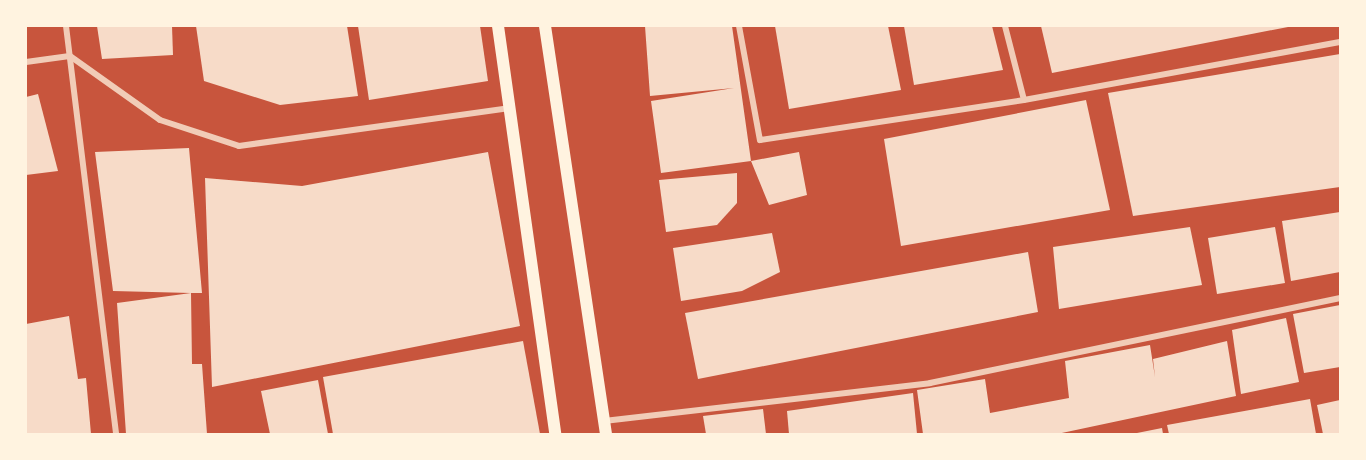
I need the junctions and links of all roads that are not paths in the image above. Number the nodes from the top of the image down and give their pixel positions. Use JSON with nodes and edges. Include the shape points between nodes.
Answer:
{"nodes":[{"id":1,"x":66,"y":26,"type":"edge"},
{"id":2,"x":498,"y":26,"type":"edge"},
{"id":3,"x":545,"y":26,"type":"edge"},
{"id":4,"x":739,"y":26,"type":"edge"},
{"id":5,"x":1005,"y":26,"type":"edge"},
{"id":6,"x":1341,"y":42,"type":"edge"},
{"id":7,"x":70,"y":56,"type":"junction"},
{"id":8,"x":26,"y":63,"type":"edge"},
{"id":9,"x":1024,"y":100,"type":"junction"},
{"id":10,"x":511,"y":108,"type":"junction"},
{"id":11,"x":1341,"y":298,"type":"edge"},
{"id":12,"x":604,"y":421,"type":"junction"},
{"id":13,"x":116,"y":435,"type":"edge"},
{"id":14,"x":555,"y":435,"type":"edge"},
{"id":15,"x":606,"y":435,"type":"edge"}],
"edges":[{"from":1,"to":7,"type":"street"},
{"from":2,"to":10,"type":"main road"},
{"from":3,"to":12,"type":"main road"},
{"from":4,"to":9,"type":"street","via":[[760,140]]},
{"from":5,"to":9,"type":"street"},
{"from":6,"to":9,"type":"street"},
{"from":7,"to":8,"type":"street"},
{"from":7,"to":10,"type":"street","via":[[160,120],[239,147]]},
{"from":7,"to":13,"type":"street"},
{"from":10,"to":14,"type":"main road"},
{"from":11,"to":12,"type":"street","via":[[930,382]]},
{"from":12,"to":15,"type":"main road"}]}
